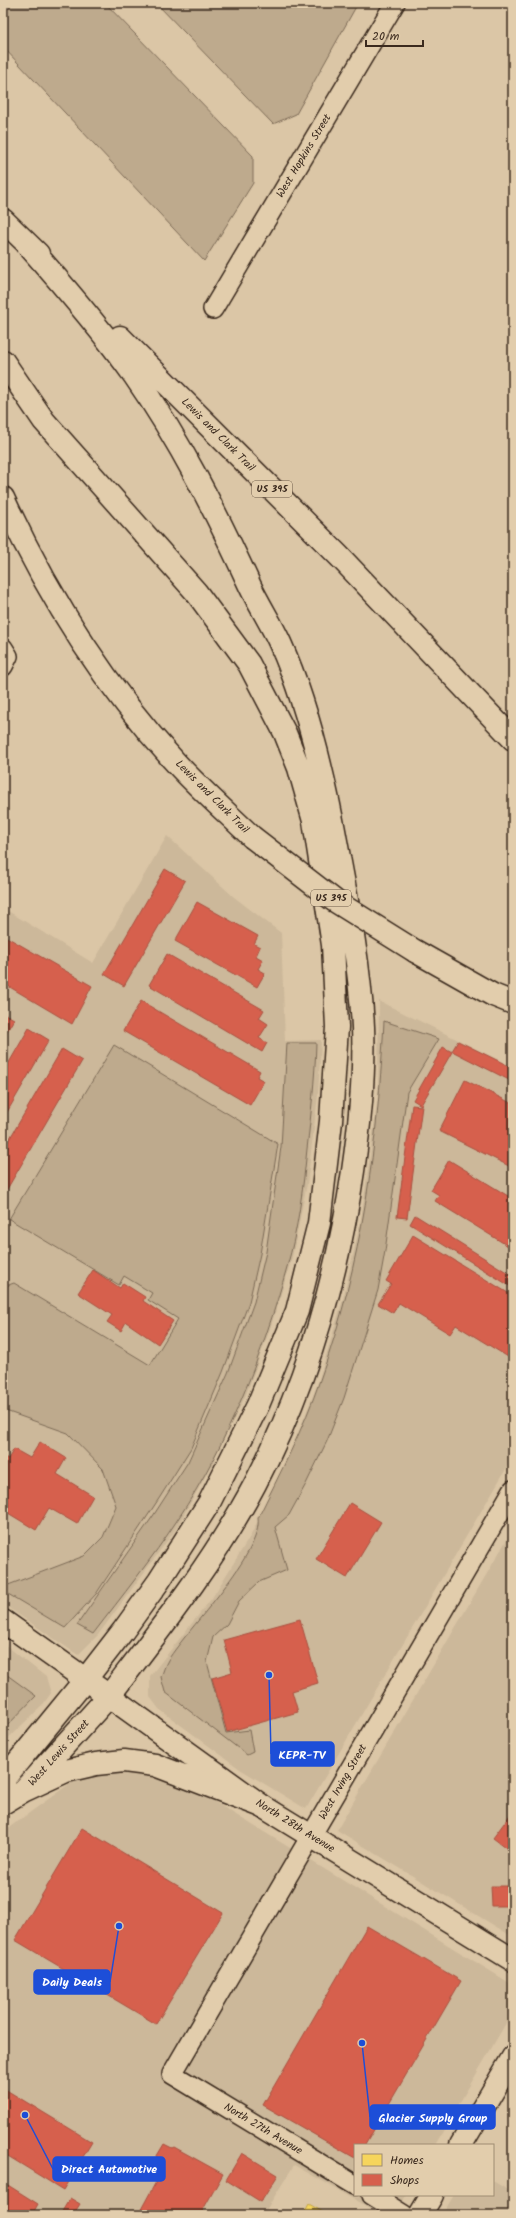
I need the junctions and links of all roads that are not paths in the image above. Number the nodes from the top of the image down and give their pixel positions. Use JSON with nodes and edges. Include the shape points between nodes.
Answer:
{"nodes":[{"id":1,"x":395,"y":3,"type":"edge"},
{"id":2,"x":3,"y":220,"type":"edge"},
{"id":3,"x":27,"y":244,"type":"junction"},
{"id":4,"x":213,"y":309,"type":"dead end"},
{"id":5,"x":3,"y":361,"type":"edge"},
{"id":6,"x":3,"y":498,"type":"edge"},
{"id":7,"x":513,"y":739,"type":"edge"},
{"id":8,"x":513,"y":1003,"type":"edge"},
{"id":9,"x":513,"y":1490,"type":"edge"},
{"id":10,"x":3,"y":1621,"type":"edge"},
{"id":11,"x":85,"y":1680,"type":"junction"},
{"id":12,"x":109,"y":1696,"type":"junction"},
{"id":13,"x":3,"y":1780,"type":"edge"},
{"id":14,"x":23,"y":1792,"type":"junction"},
{"id":15,"x":3,"y":1803,"type":"edge"},
{"id":16,"x":262,"y":1806,"type":"junction"},
{"id":17,"x":311,"y":1837,"type":"junction"},
{"id":18,"x":513,"y":1960,"type":"edge"},
{"id":19,"x":513,"y":2057,"type":"edge"},
{"id":20,"x":172,"y":2074,"type":"joint"},
{"id":21,"x":462,"y":2144,"type":"edge"},
{"id":22,"x":354,"y":2184,"type":"edge"},
{"id":23,"x":374,"y":2196,"type":"edge"},
{"id":24,"x":431,"y":2196,"type":"edge"},
{"id":25,"x":404,"y":2215,"type":"edge"},
{"id":26,"x":420,"y":2215,"type":"edge"}],
"edges":[{"from":1,"to":4,"type":"street","name":"West Hopkins Street"},
{"from":2,"to":3,"type":"main road","name":"Lewis and Clark Trail","number":"US 395"},
{"from":3,"to":7,"type":"main road","name":"Lewis and Clark Trail","number":"US 395","via":[[339,556]]},
{"from":3,"to":12,"type":"main road","name":"West Lewis Street","via":[[97,326],[168,426],[227,533],[280,644],[303,709],[333,822],[356,950],[363,1029],[360,1122],[344,1231],[322,1320],[286,1417],[255,1483],[230,1526],[165,1623]]},
{"from":5,"to":11,"type":"main road","via":[[44,421],[196,592],[249,664],[285,733],[314,821],[333,945],[337,1027],[331,1121],[319,1223],[297,1311],[258,1405],[208,1503],[159,1581]]},
{"from":6,"to":8,"type":"main road","name":"Lewis and Clark Trail","number":"US 395","bridge":true,"via":[[72,627],[109,681],[176,763],[252,837],[334,901],[414,952],[493,995]]},
{"from":9,"to":17,"type":"street","name":"West Irving Street"},
{"from":10,"to":11,"type":"main road","name":"North 28th Avenue"},
{"from":11,"to":12,"type":"main road","name":"North 28th Avenue"},
{"from":11,"to":13,"type":"main road"},
{"from":12,"to":14,"type":"main road","name":"West Lewis Street"},
{"from":12,"to":16,"type":"main road","name":"North 28th Avenue"},
{"from":14,"to":15,"type":"main road","name":"West Lewis Street"},
{"from":14,"to":16,"type":"main road","via":[[66,1771],[124,1761],[155,1765]]},
{"from":16,"to":17,"type":"main road","name":"North 28th Avenue"},
{"from":17,"to":18,"type":"main road","name":"North 28th Avenue"},
{"from":17,"to":20,"type":"street","name":"West Irving Street"},
{"from":19,"to":21,"type":"main road"},
{"from":20,"to":22,"type":"street","name":"North 27th Avenue"},
{"from":23,"to":25,"type":"street"},
{"from":24,"to":26,"type":"main road"}]}
